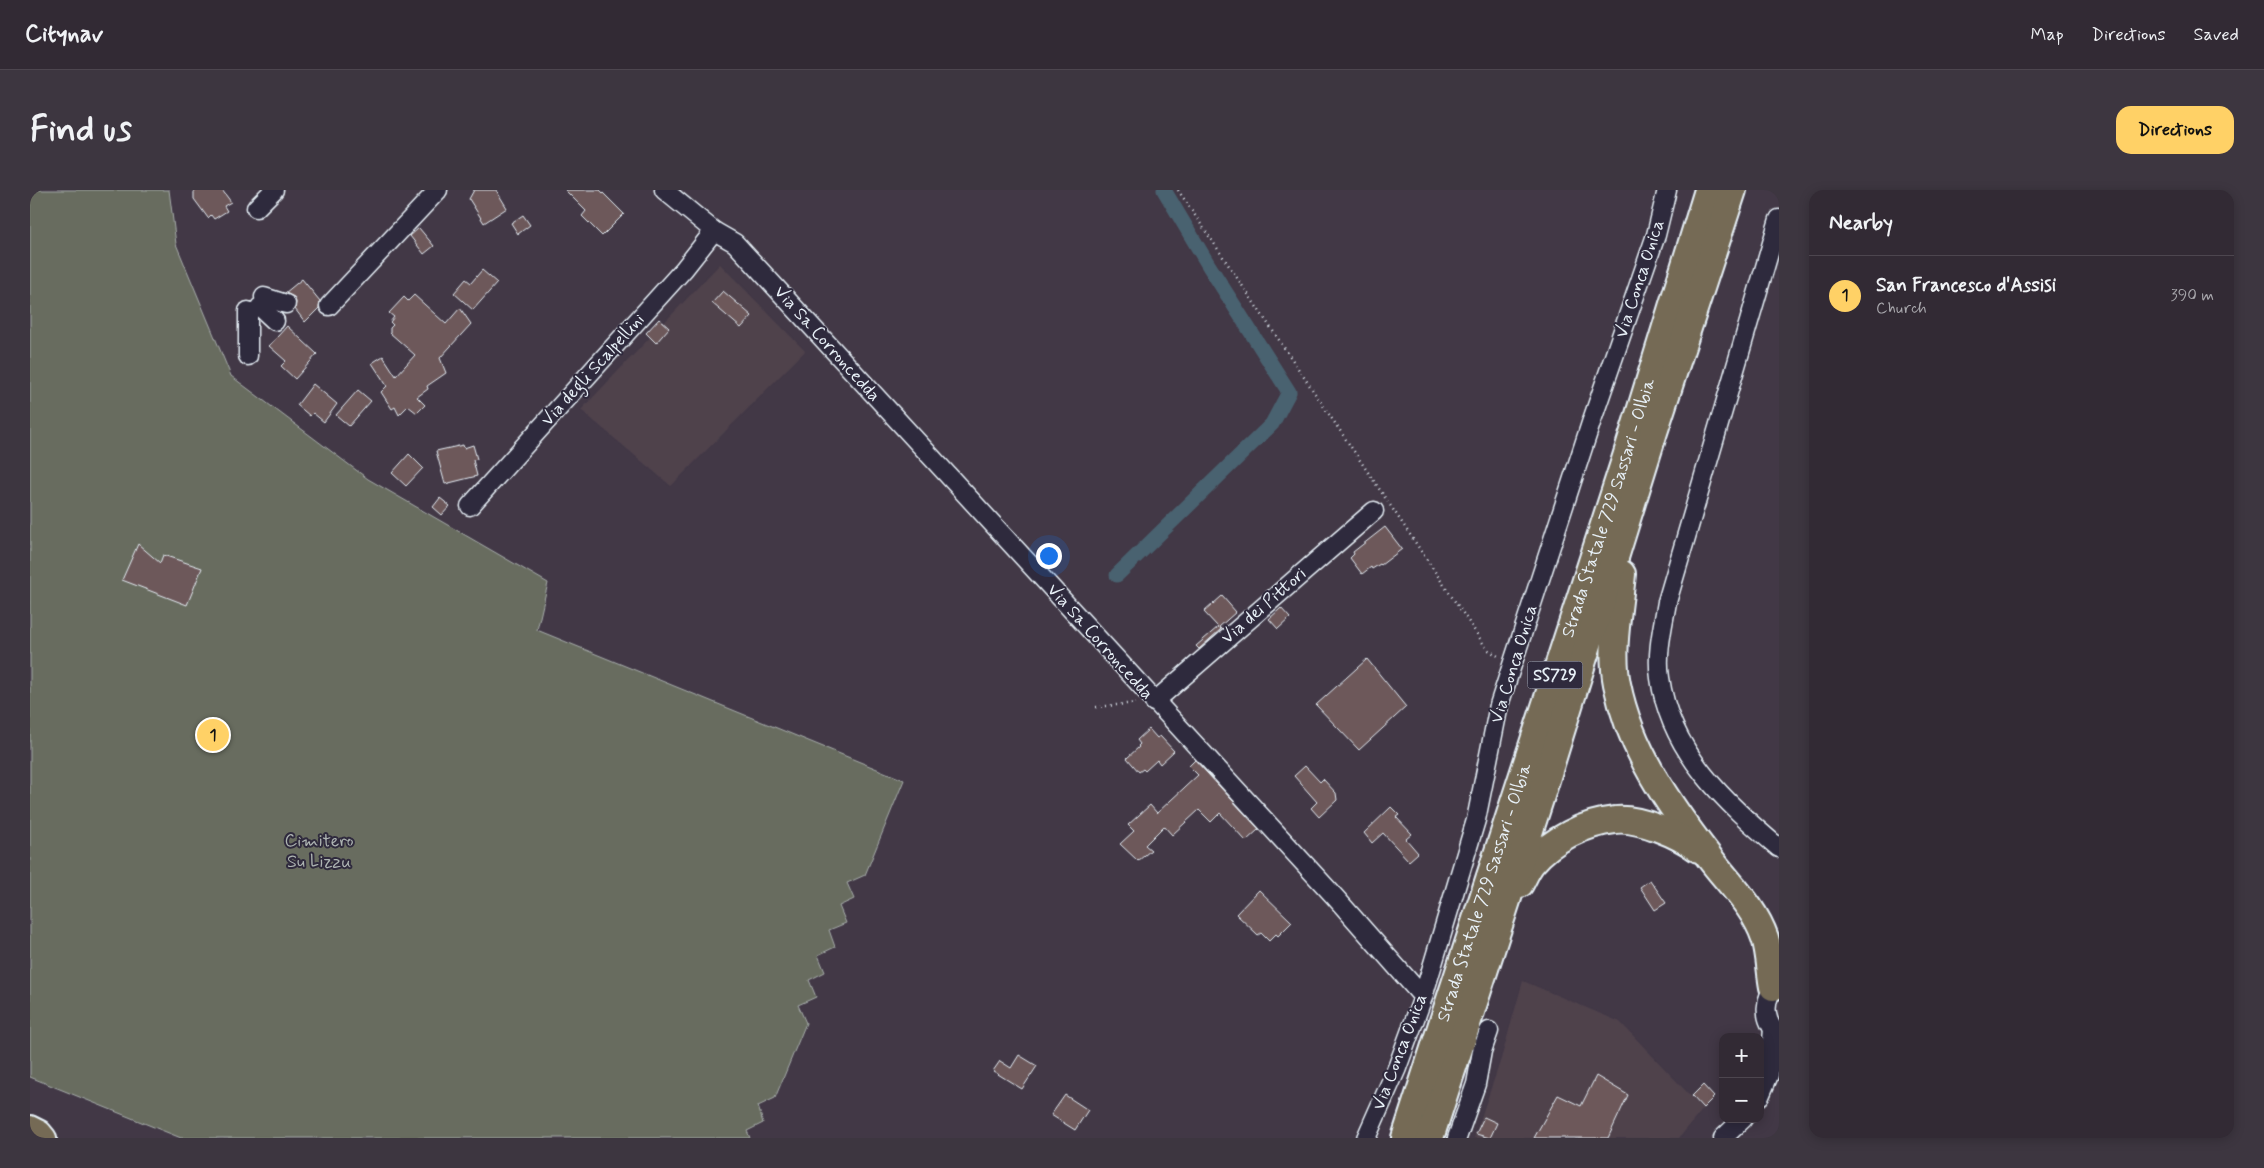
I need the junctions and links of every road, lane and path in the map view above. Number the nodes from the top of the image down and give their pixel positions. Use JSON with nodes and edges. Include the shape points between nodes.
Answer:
{"nodes":[{"id":1,"x":274,"y":190,"type":"edge"},
{"id":2,"x":438,"y":190,"type":"edge"},
{"id":3,"x":664,"y":190,"type":"edge"},
{"id":4,"x":1178,"y":190,"type":"edge"},
{"id":5,"x":1667,"y":190,"type":"edge"},
{"id":6,"x":1719,"y":194,"type":"edge"},
{"id":7,"x":256,"y":208,"type":"dead end"},
{"id":8,"x":1779,"y":219,"type":"edge"},
{"id":9,"x":714,"y":231,"type":"junction"},
{"id":10,"x":286,"y":304,"type":"dead end"},
{"id":11,"x":257,"y":305,"type":"junction"},
{"id":12,"x":329,"y":306,"type":"dead end"},
{"id":13,"x":276,"y":321,"type":"dead end"},
{"id":14,"x":248,"y":356,"type":"dead end"},
{"id":15,"x":470,"y":506,"type":"dead end"},
{"id":16,"x":1374,"y":511,"type":"dead end"},
{"id":17,"x":1628,"y":516,"type":"junction"},
{"id":18,"x":1512,"y":665,"type":"junction"},
{"id":19,"x":1154,"y":702,"type":"junction"},
{"id":20,"x":1096,"y":707,"type":"dead end"},
{"id":21,"x":1779,"y":848,"type":"edge"},
{"id":22,"x":1710,"y":859,"type":"junction"},
{"id":23,"x":1498,"y":924,"type":"junction"},
{"id":24,"x":1772,"y":945,"type":"edge"},
{"id":25,"x":1776,"y":984,"type":"edge"},
{"id":26,"x":1423,"y":997,"type":"junction"},
{"id":27,"x":1489,"y":1031,"type":"dead end"},
{"id":28,"x":1776,"y":1032,"type":"edge"},
{"id":29,"x":1774,"y":1071,"type":"edge"},
{"id":30,"x":1764,"y":1089,"type":"edge"},
{"id":31,"x":1739,"y":1123,"type":"edge"},
{"id":32,"x":30,"y":1127,"type":"edge"},
{"id":33,"x":45,"y":1138,"type":"edge"},
{"id":34,"x":1366,"y":1138,"type":"edge"},
{"id":35,"x":1405,"y":1138,"type":"edge"},
{"id":36,"x":1430,"y":1138,"type":"edge"},
{"id":37,"x":1457,"y":1138,"type":"edge"},
{"id":38,"x":1723,"y":1138,"type":"edge"}],
"edges":[{"from":1,"to":7,"type":"street"},
{"from":2,"to":12,"type":"street"},
{"from":3,"to":9,"type":"street","name":"Via Sa Corroncedda"},
{"from":4,"to":18,"type":"path","via":[[1487,649]]},
{"from":5,"to":18,"type":"street","name":"Via Conca Onica","via":[[1656,235]]},
{"from":6,"to":17,"type":"highway","name":"Strada Statale 729 Sassari - Olbia","number":"SS729"},
{"from":6,"to":35,"type":"highway","name":"Strada Statale 729 Sassari - Olbia","number":"SS729","via":[[1632,440]]},
{"from":8,"to":21,"type":"street","via":[[1667,602],[1659,676],[1671,716],[1694,762],[1715,790]]},
{"from":9,"to":15,"type":"street","name":"Via degli Scalpellini","via":[[684,269]]},
{"from":9,"to":19,"type":"street","name":"Via Sa Corroncedda","via":[[735,243]]},
{"from":10,"to":11,"type":"street"},
{"from":11,"to":13,"type":"street"},
{"from":11,"to":14,"type":"street"},
{"from":16,"to":19,"type":"street","name":"Via dei Pittori"},
{"from":17,"to":22,"type":"highway","via":[[1616,642],[1617,683],[1630,729],[1647,766]]},
{"from":17,"to":23,"type":"highway","name":"Strada Statale 729 Sassari - Olbia","number":"SS729"},
{"from":18,"to":26,"type":"street","name":"Via Conca Onica","via":[[1497,714],[1476,820]]},
{"from":19,"to":20,"type":"path"},
{"from":19,"to":26,"type":"street","name":"Via Sa Corroncedda"},
{"from":22,"to":23,"type":"highway","via":[[1684,838],[1653,826],[1617,819],[1583,828],[1552,844],[1531,864]]},
{"from":22,"to":24,"type":"highway","via":[[1746,902]]},
{"from":23,"to":36,"type":"highway","name":"Strada Statale 729 Sassari - Olbia","number":"SS729"},
{"from":24,"to":25,"type":"highway"},
{"from":25,"to":28,"type":"street","via":[[1766,1006],[1767,1016]]},
{"from":26,"to":34,"type":"street","name":"Via Conca Onica","via":[[1397,1068]]},
{"from":27,"to":37,"type":"street","via":[[1476,1084]]},
{"from":28,"to":29,"type":"street"},
{"from":29,"to":30,"type":"street"},
{"from":31,"to":38,"type":"street"},
{"from":32,"to":33,"type":"main road"}]}
